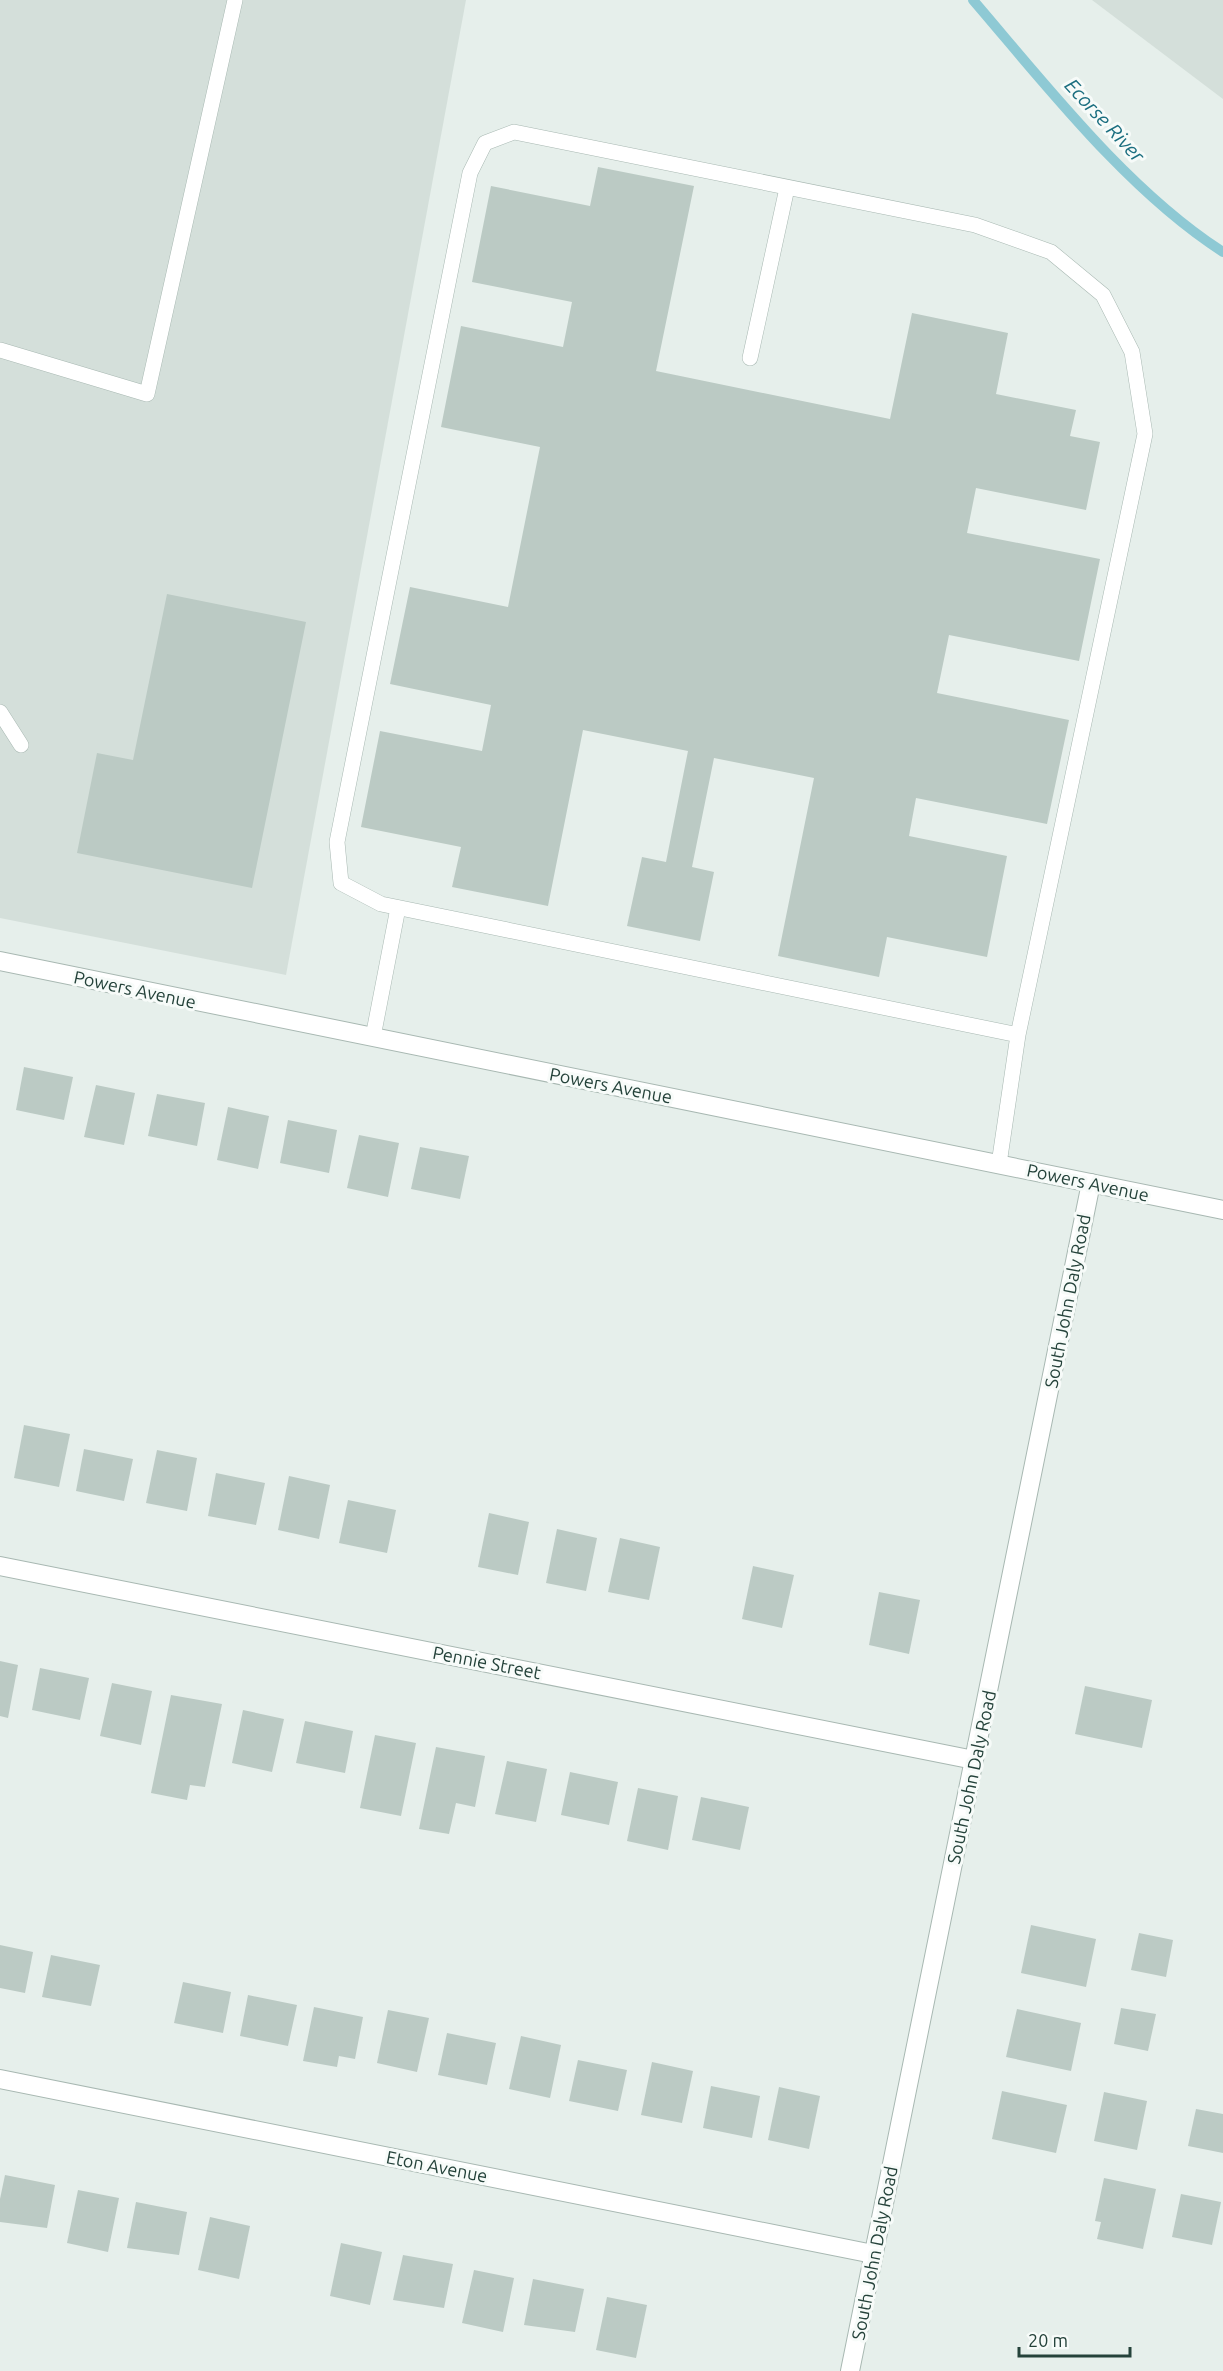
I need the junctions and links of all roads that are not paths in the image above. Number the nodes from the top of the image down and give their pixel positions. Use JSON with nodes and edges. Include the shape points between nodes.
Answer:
{"nodes":[{"id":1,"x":235,"y":0,"type":"edge"},
{"id":2,"x":787,"y":188,"type":"junction"},
{"id":3,"x":0,"y":350,"type":"edge"},
{"id":4,"x":750,"y":358,"type":"dead end"},
{"id":5,"x":0,"y":712,"type":"edge"},
{"id":6,"x":21,"y":745,"type":"dead end"},
{"id":7,"x":398,"y":908,"type":"junction"},
{"id":8,"x":0,"y":961,"type":"edge"},
{"id":9,"x":1018,"y":1035,"type":"junction"},
{"id":10,"x":373,"y":1037,"type":"junction"},
{"id":11,"x":999,"y":1164,"type":"junction"},
{"id":12,"x":1090,"y":1183,"type":"junction"},
{"id":13,"x":1223,"y":1210,"type":"edge"},
{"id":14,"x":0,"y":1566,"type":"edge"},
{"id":15,"x":974,"y":1760,"type":"junction"},
{"id":16,"x":0,"y":2079,"type":"edge"},
{"id":17,"x":873,"y":2254,"type":"junction"},
{"id":18,"x":850,"y":2371,"type":"edge"}],
"edges":[{"from":1,"to":3,"type":"lane","via":[[147,394]]},
{"from":2,"to":4,"type":"lane"},
{"from":2,"to":7,"type":"lane","via":[[514,132],[485,142],[470,173],[338,842],[341,883],[381,904]]},
{"from":2,"to":9,"type":"lane","via":[[975,225],[1051,252],[1103,295],[1132,352],[1145,434]]},
{"from":5,"to":6,"type":"lane"},
{"from":7,"to":9,"type":"lane"},
{"from":7,"to":10,"type":"lane"},
{"from":8,"to":10,"type":"street","name":"Powers Avenue"},
{"from":9,"to":11,"type":"lane"},
{"from":10,"to":11,"type":"street","name":"Powers Avenue"},
{"from":11,"to":12,"type":"street","name":"Powers Avenue"},
{"from":12,"to":13,"type":"street","name":"Powers Avenue"},
{"from":12,"to":15,"type":"street","name":"South John Daly Road"},
{"from":14,"to":15,"type":"street","name":"Pennie Street"},
{"from":15,"to":17,"type":"street","name":"South John Daly Road"},
{"from":16,"to":17,"type":"street","name":"Eton Avenue"},
{"from":17,"to":18,"type":"street","name":"South John Daly Road"}]}
